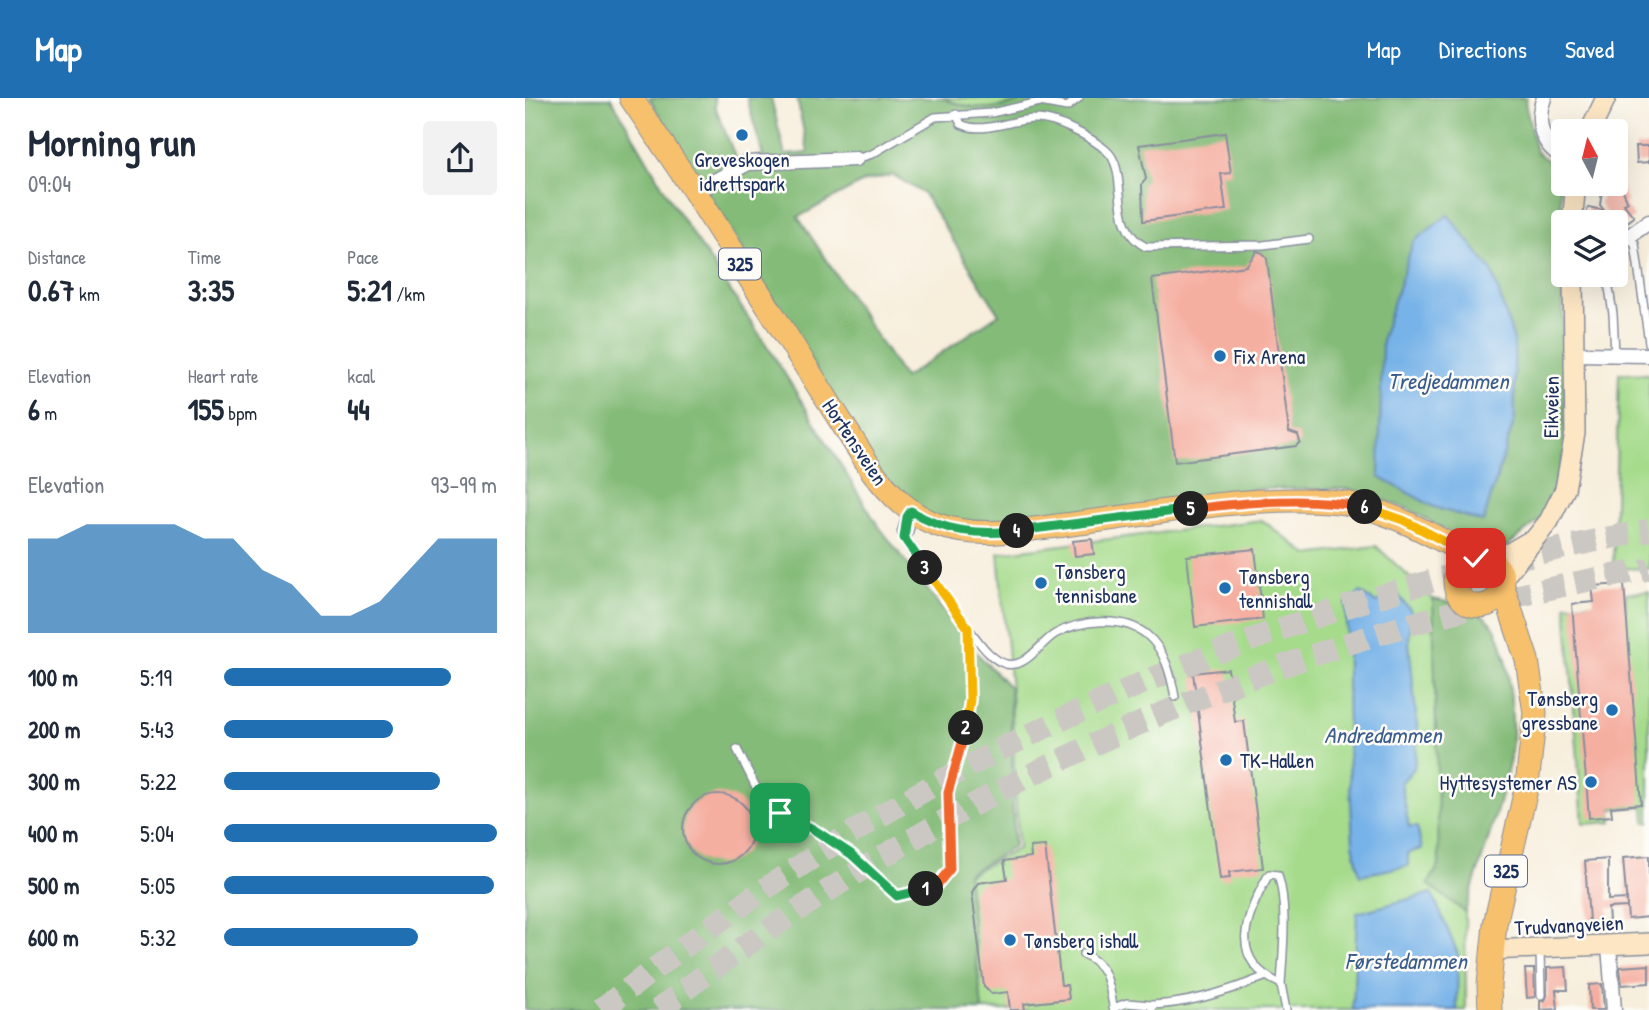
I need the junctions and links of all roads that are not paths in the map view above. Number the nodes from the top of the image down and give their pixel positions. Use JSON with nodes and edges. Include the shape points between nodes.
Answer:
{"nodes":[{"id":1,"x":631,"y":98,"type":"edge"},
{"id":2,"x":1079,"y":98,"type":"edge"},
{"id":3,"x":1544,"y":98,"type":"edge"},
{"id":4,"x":1606,"y":98,"type":"edge"},
{"id":5,"x":956,"y":114,"type":"junction"},
{"id":6,"x":1596,"y":119,"type":"edge"},
{"id":7,"x":1551,"y":149,"type":"edge"},
{"id":8,"x":856,"y":159,"type":"joint"},
{"id":9,"x":695,"y":192,"type":"junction"},
{"id":10,"x":1649,"y":222,"type":"edge"},
{"id":11,"x":1638,"y":234,"type":"edge"},
{"id":12,"x":1309,"y":239,"type":"dead end"},
{"id":13,"x":1573,"y":287,"type":"edge"},
{"id":14,"x":1609,"y":287,"type":"edge"},
{"id":15,"x":1649,"y":343,"type":"edge"},
{"id":16,"x":1575,"y":354,"type":"junction"},
{"id":17,"x":1615,"y":355,"type":"junction"},
{"id":18,"x":1649,"y":355,"type":"edge"},
{"id":19,"x":908,"y":522,"type":"junction"},
{"id":20,"x":1539,"y":532,"type":"junction"},
{"id":21,"x":1429,"y":535,"type":"junction"},
{"id":22,"x":1482,"y":559,"type":"junction"},
{"id":23,"x":1456,"y":576,"type":"junction"},
{"id":24,"x":1503,"y":583,"type":"junction"},
{"id":25,"x":1482,"y":607,"type":"junction"},
{"id":26,"x":968,"y":628,"type":"junction"},
{"id":27,"x":1175,"y":697,"type":"dead end"},
{"id":28,"x":1532,"y":734,"type":"junction"},
{"id":29,"x":737,"y":749,"type":"dead end"},
{"id":30,"x":1649,"y":943,"type":"edge"},
{"id":31,"x":1609,"y":946,"type":"junction"},
{"id":32,"x":1540,"y":949,"type":"junction"},
{"id":33,"x":1492,"y":950,"type":"junction"},
{"id":34,"x":1083,"y":954,"type":"dead end"},
{"id":35,"x":1264,"y":976,"type":"junction"},
{"id":36,"x":1281,"y":984,"type":"junction"},
{"id":37,"x":1541,"y":995,"type":"dead end"},
{"id":38,"x":1151,"y":1008,"type":"edge"},
{"id":39,"x":1113,"y":1009,"type":"edge"},
{"id":40,"x":1286,"y":1010,"type":"edge"},
{"id":41,"x":1490,"y":1010,"type":"edge"},
{"id":42,"x":1614,"y":1010,"type":"edge"}],
"edges":[{"from":1,"to":9,"type":"main road","name":"Hortensveien","number":"325"},
{"from":2,"to":5,"type":"lane","via":[[1067,107],[1040,102],[991,113]]},
{"from":3,"to":7,"type":"street","via":[[1542,132]]},
{"from":4,"to":6,"type":"main road"},
{"from":5,"to":8,"type":"lane","via":[[928,119],[872,155]]},
{"from":5,"to":12,"type":"lane","via":[[965,126],[1049,120],[1097,144],[1112,157],[1123,215],[1132,235],[1146,247],[1263,245]]},
{"from":8,"to":9,"type":"street","via":[[748,163]]},
{"from":9,"to":19,"type":"main road","name":"Hortensveien","number":"325"},
{"from":10,"to":11,"type":"street"},
{"from":11,"to":15,"type":"lane","via":[[1635,244]]},
{"from":13,"to":16,"type":"main road","name":"Eikveien"},
{"from":14,"to":17,"type":"lane"},
{"from":16,"to":17,"type":"street"},
{"from":16,"to":20,"type":"main road","name":"Eikveien","via":[[1571,461],[1560,502]]},
{"from":17,"to":18,"type":"street"},
{"from":19,"to":21,"type":"main road","name":"Hortensveien","number":"325","via":[[967,532],[1008,532],[1231,504],[1315,500],[1379,511]]},
{"from":19,"to":26,"type":"lane","via":[[908,546]]},
{"from":20,"to":22,"type":"main road","name":"Eikveien","via":[[1511,552]]},
{"from":20,"to":24,"type":"main road","name":"Eikveien"},
{"from":21,"to":22,"type":"main road","name":"Hortensveien","number":"325"},
{"from":21,"to":23,"type":"main road","name":"Hortensveien","number":"325"},
{"from":22,"to":23,"type":"main road","via":[[1463,564]]},
{"from":22,"to":24,"type":"main road","number":"325","via":[[1500,569]]},
{"from":23,"to":25,"type":"main road","number":"325","via":[[1461,598]]},
{"from":24,"to":25,"type":"main road","via":[[1496,600]]},
{"from":24,"to":28,"type":"main road","number":"325","via":[[1527,660],[1535,713]]},
{"from":25,"to":28,"type":"main road","number":"325","via":[[1499,619],[1510,637]]},
{"from":26,"to":27,"type":"lane","via":[[992,656],[1013,664],[1072,627],[1094,622],[1128,626],[1146,634],[1159,648]]},
{"from":26,"to":29,"type":"lane","via":[[970,699],[948,793],[950,869],[935,887],[897,896],[851,854],[780,813],[756,787]]},
{"from":28,"to":33,"type":"main road","number":"325","via":[[1527,785],[1500,895]]},
{"from":30,"to":31,"type":"main road","name":"Trudvangveien"},
{"from":31,"to":32,"type":"main road","name":"Trudvangveien"},
{"from":31,"to":42,"type":"street"},
{"from":32,"to":33,"type":"main road","name":"Trudvangveien"},
{"from":32,"to":37,"type":"lane"},
{"from":33,"to":41,"type":"main road","number":"325"},
{"from":34,"to":39,"type":"lane","via":[[1105,971]]},
{"from":35,"to":36,"type":"lane"},
{"from":35,"to":36,"type":"lane","via":[[1251,960],[1246,924],[1273,873],[1281,886]]},
{"from":35,"to":38,"type":"lane","via":[[1235,989]]},
{"from":36,"to":40,"type":"lane"},
{"from":38,"to":39,"type":"lane","via":[[1127,1003]]}]}
